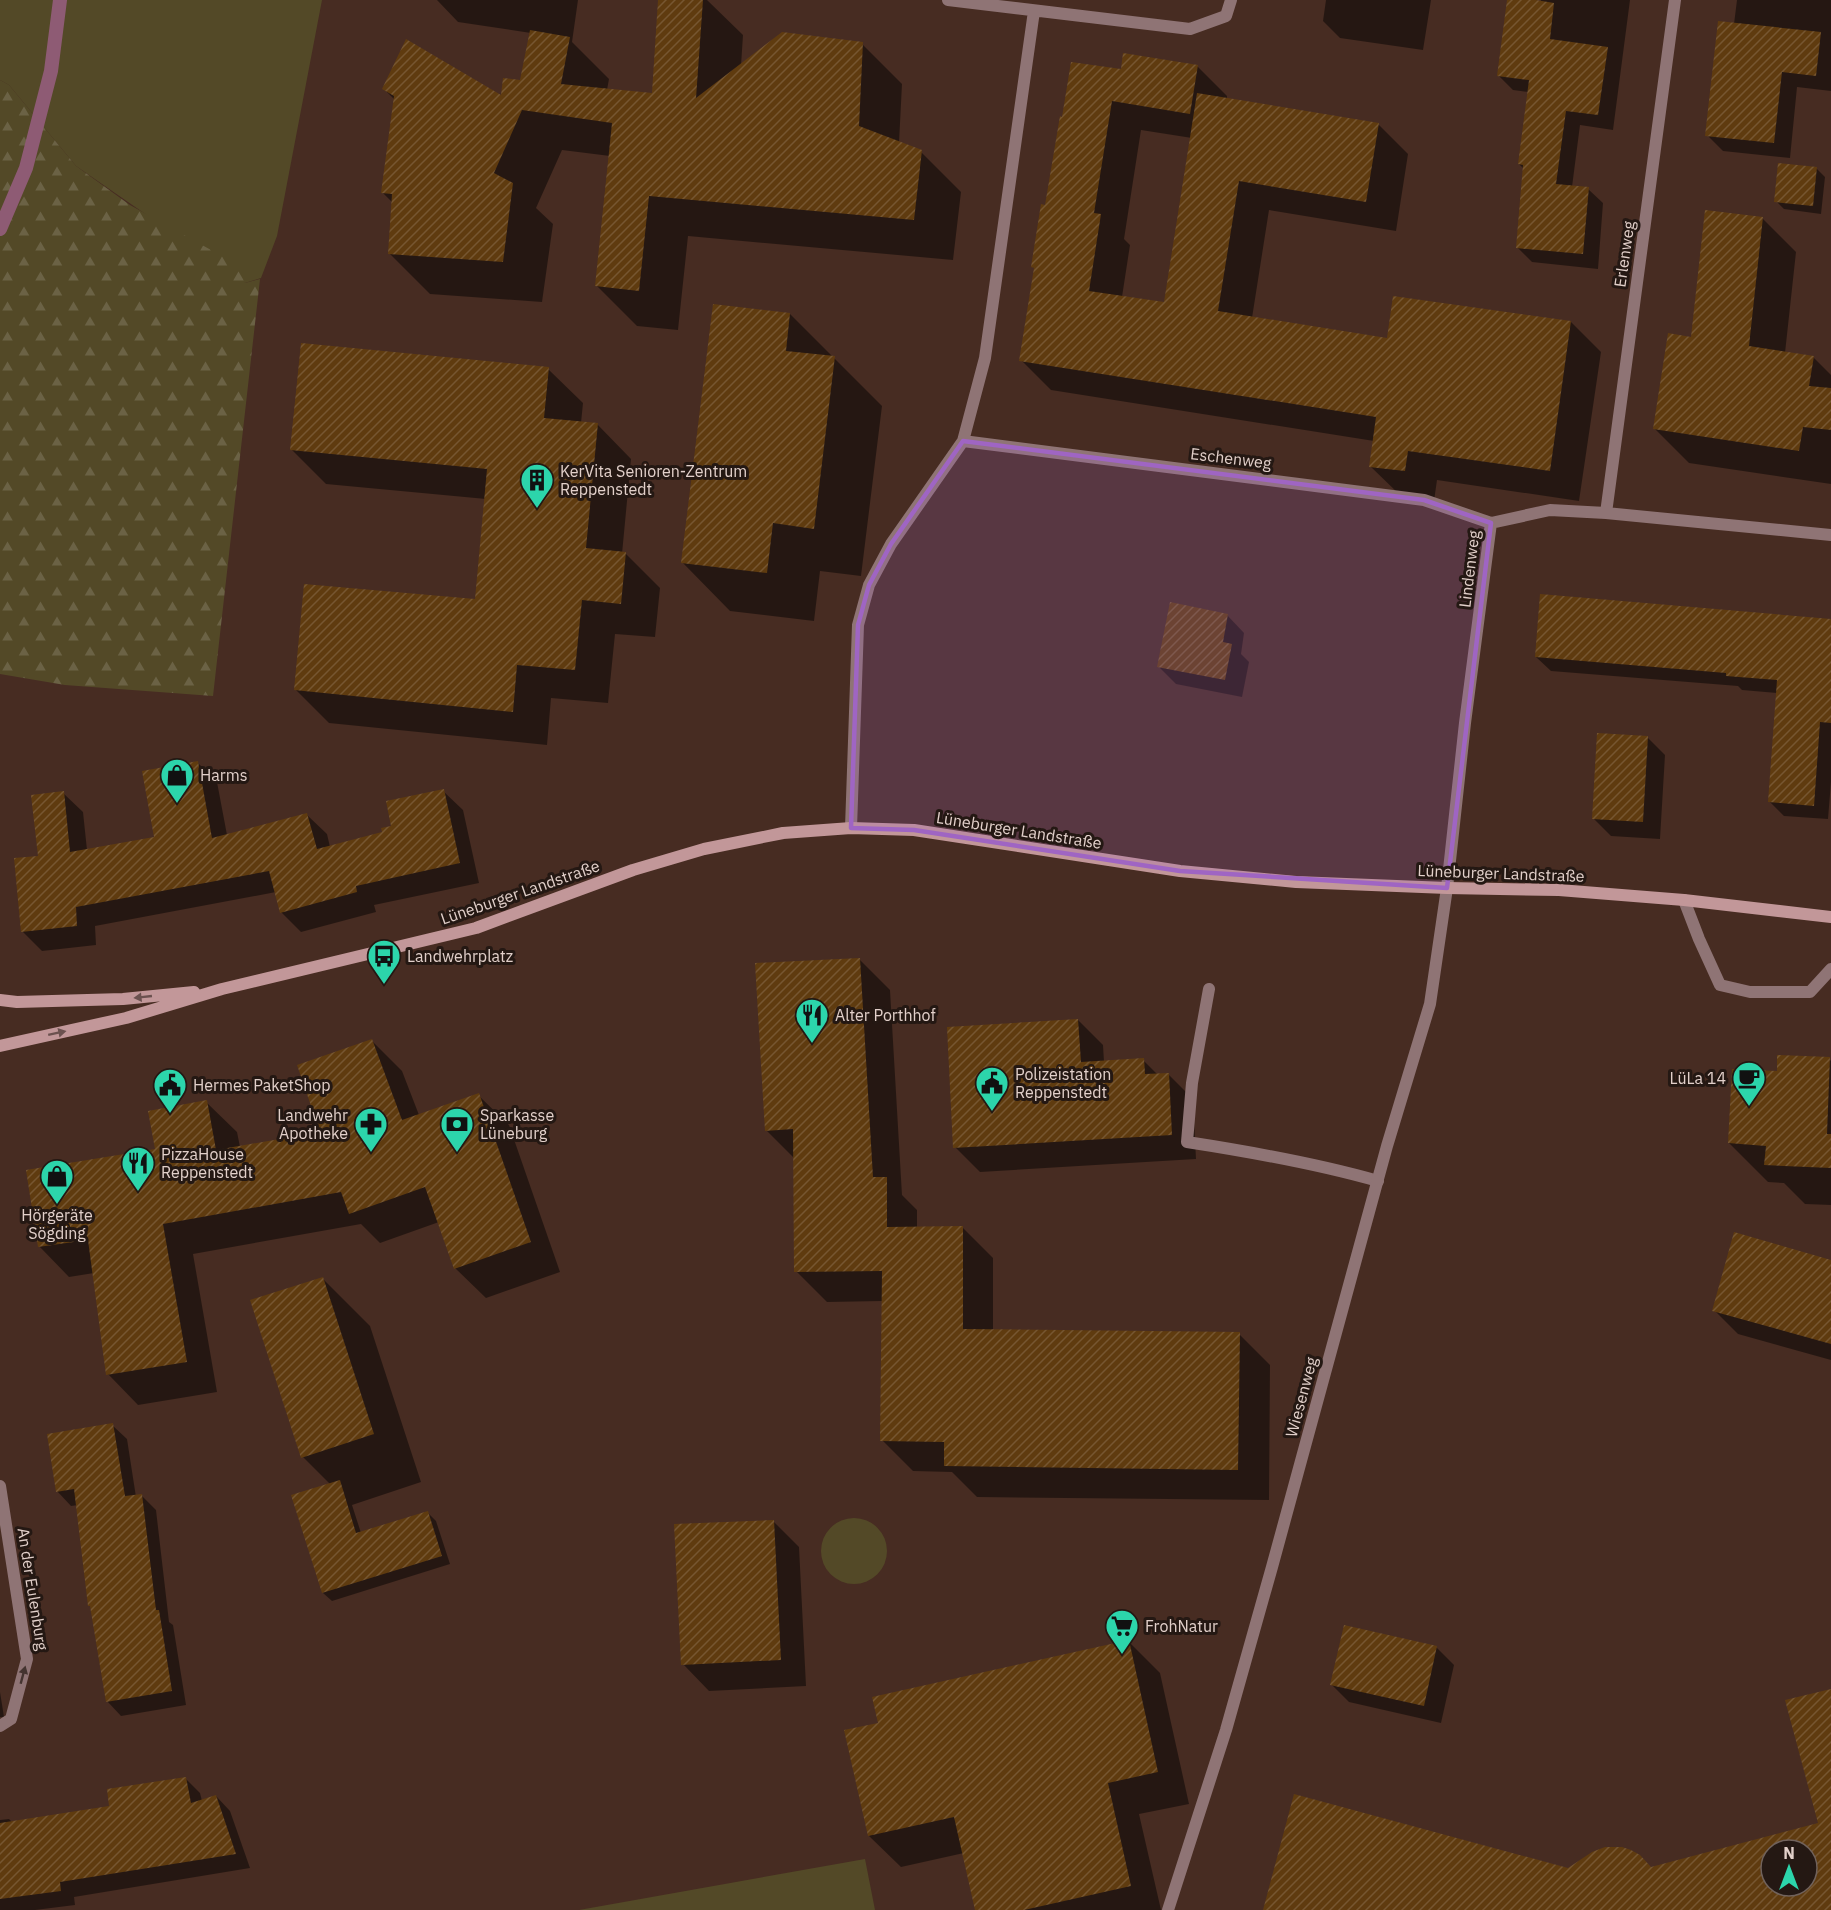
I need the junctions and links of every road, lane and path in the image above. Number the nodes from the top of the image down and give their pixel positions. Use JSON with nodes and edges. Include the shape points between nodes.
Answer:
{"nodes":[{"id":1,"x":948,"y":0,"type":"edge"},
{"id":2,"x":1232,"y":0,"type":"edge"},
{"id":3,"x":1675,"y":0,"type":"edge"},
{"id":4,"x":1034,"y":11,"type":"junction"},
{"id":5,"x":963,"y":441,"type":"junction"},
{"id":6,"x":1606,"y":513,"type":"junction"},
{"id":7,"x":1491,"y":523,"type":"junction"},
{"id":8,"x":1831,"y":535,"type":"edge"},
{"id":9,"x":851,"y":828,"type":"junction"},
{"id":10,"x":1447,"y":888,"type":"junction"},
{"id":11,"x":1684,"y":900,"type":"junction"},
{"id":12,"x":1831,"y":917,"type":"edge"},
{"id":13,"x":1831,"y":969,"type":"edge"},
{"id":14,"x":222,"y":989,"type":"junction"},
{"id":15,"x":1209,"y":989,"type":"dead end"},
{"id":16,"x":0,"y":1000,"type":"edge"},
{"id":17,"x":0,"y":1046,"type":"edge"},
{"id":18,"x":1378,"y":1181,"type":"junction"},
{"id":19,"x":0,"y":1486,"type":"edge"},
{"id":20,"x":0,"y":1726,"type":"edge"},
{"id":21,"x":1168,"y":1910,"type":"edge"}],
"edges":[{"from":1,"to":4,"type":"street"},
{"from":2,"to":4,"type":"street","via":[[1226,16],[1190,29]]},
{"from":3,"to":6,"type":"street","name":"Erlenweg"},
{"from":4,"to":5,"type":"street","via":[[985,358]]},
{"from":5,"to":7,"type":"street","name":"Eschenweg","via":[[1424,500]]},
{"from":5,"to":9,"type":"street","via":[[891,544],[869,585],[858,625]]},
{"from":6,"to":7,"type":"street","name":"Lindenweg","via":[[1550,510]]},
{"from":6,"to":8,"type":"street","name":"Lindenweg"},
{"from":7,"to":10,"type":"street","name":"Lindenweg"},
{"from":9,"to":10,"type":"main road","name":"Lüneburger Landstraße","via":[[914,830],[1180,872],[1296,882]]},
{"from":9,"to":14,"type":"main road","name":"Lüneburger Landstraße","via":[[783,833],[704,849],[633,870],[476,928]]},
{"from":10,"to":11,"type":"main road","name":"Lüneburger Landstraße","via":[[1559,890]]},
{"from":10,"to":18,"type":"street","name":"Wiesenweg","via":[[1430,1004]]},
{"from":11,"to":12,"type":"main road","name":"Lüneburger Landstraße"},
{"from":11,"to":13,"type":"street","via":[[1720,985],[1750,992],[1810,992]]},
{"from":14,"to":16,"type":"main road","name":"Lüneburger Landstraße","one_way":true,"via":[[123,999]]},
{"from":17,"to":14,"type":"main road","name":"Lüneburger Landstraße","one_way":true,"via":[[126,1018]]},
{"from":15,"to":18,"type":"street","via":[[1192,1083],[1187,1142],[1272,1155]]},
{"from":18,"to":21,"type":"street","name":"Wiesenweg","via":[[1238,1687]]},
{"from":20,"to":19,"type":"street","name":"An der Eulenburg","one_way":true,"via":[[11,1719],[27,1659]]}]}
